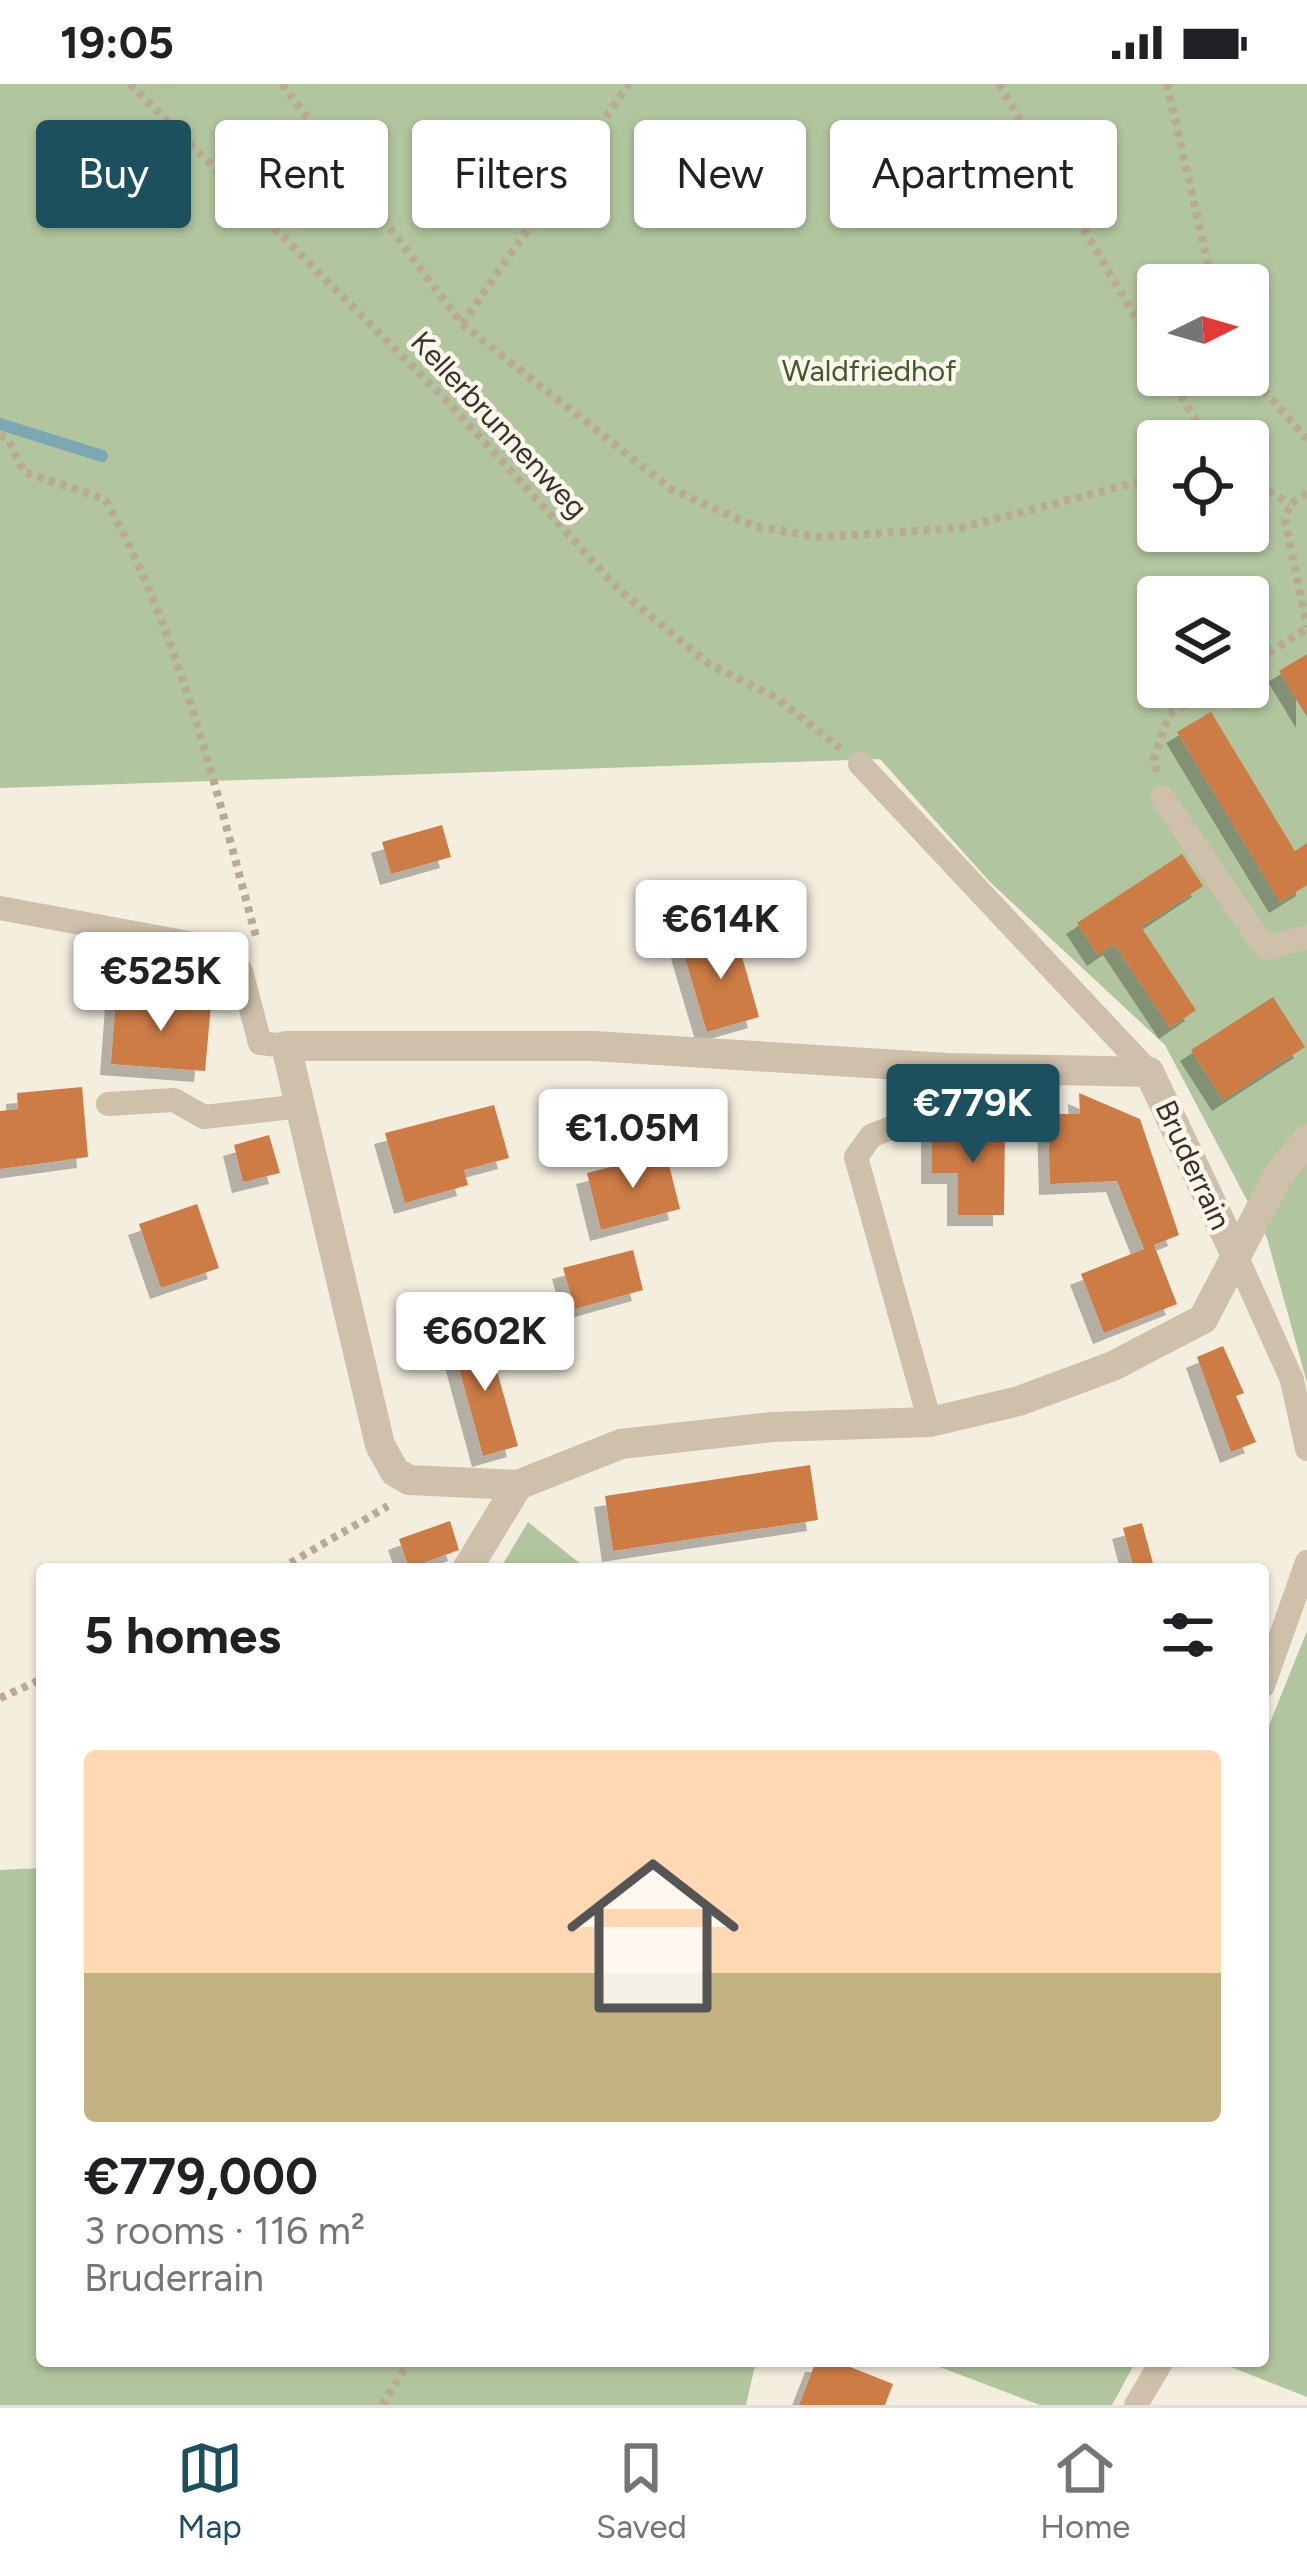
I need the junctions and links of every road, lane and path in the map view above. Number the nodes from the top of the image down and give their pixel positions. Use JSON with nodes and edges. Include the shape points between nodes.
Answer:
{"nodes":[{"id":1,"x":130,"y":84,"type":"edge"},
{"id":2,"x":282,"y":84,"type":"edge"},
{"id":3,"x":629,"y":84,"type":"edge"},
{"id":4,"x":999,"y":84,"type":"edge"},
{"id":5,"x":1166,"y":84,"type":"edge"},
{"id":6,"x":1208,"y":264,"type":"edge"},
{"id":7,"x":1137,"y":320,"type":"edge"},
{"id":8,"x":462,"y":324,"type":"junction"},
{"id":9,"x":1269,"y":396,"type":"edge"},
{"id":10,"x":0,"y":435,"type":"edge"},
{"id":11,"x":1307,"y":439,"type":"edge"},
{"id":12,"x":1137,"y":482,"type":"edge"},
{"id":13,"x":1269,"y":491,"type":"edge"},
{"id":14,"x":1307,"y":493,"type":"edge"},
{"id":15,"x":1290,"y":504,"type":"junction"},
{"id":16,"x":1307,"y":628,"type":"edge"},
{"id":17,"x":1269,"y":652,"type":"edge"},
{"id":18,"x":1180,"y":708,"type":"edge"},
{"id":19,"x":860,"y":764,"type":"joint"},
{"id":20,"x":1162,"y":797,"type":"joint"},
{"id":21,"x":0,"y":908,"type":"edge"},
{"id":22,"x":1307,"y":937,"type":"edge"},
{"id":23,"x":261,"y":956,"type":"dead end"},
{"id":24,"x":286,"y":1046,"type":"junction"},
{"id":25,"x":948,"y":1068,"type":"junction"},
{"id":26,"x":1149,"y":1072,"type":"junction"},
{"id":27,"x":108,"y":1104,"type":"dead end"},
{"id":28,"x":301,"y":1106,"type":"junction"},
{"id":29,"x":1307,"y":1140,"type":"edge"},
{"id":30,"x":1234,"y":1251,"type":"junction"},
{"id":31,"x":930,"y":1422,"type":"junction"},
{"id":32,"x":1307,"y":1449,"type":"edge"},
{"id":33,"x":417,"y":1482,"type":"junction"},
{"id":34,"x":518,"y":1485,"type":"junction"},
{"id":35,"x":1307,"y":1562,"type":"edge"},
{"id":36,"x":290,"y":1563,"type":"edge"},
{"id":37,"x":471,"y":1563,"type":"edge"},
{"id":38,"x":1269,"y":1669,"type":"edge"},
{"id":39,"x":36,"y":1682,"type":"edge"},
{"id":40,"x":0,"y":1698,"type":"edge"},
{"id":41,"x":406,"y":2367,"type":"edge"},
{"id":42,"x":1158,"y":2367,"type":"edge"},
{"id":43,"x":382,"y":2405,"type":"edge"},
{"id":44,"x":1136,"y":2405,"type":"edge"}],
"edges":[{"from":1,"to":19,"type":"path","name":"Kellerbrunnenweg","via":[[450,404],[618,589],[695,655],[775,697]]},
{"from":2,"to":8,"type":"path"},
{"from":3,"to":8,"type":"path"},
{"from":4,"to":7,"type":"path"},
{"from":5,"to":6,"type":"path"},
{"from":8,"to":12,"type":"path","via":[[671,489],[754,526],[819,537],[960,528]]},
{"from":9,"to":11,"type":"path"},
{"from":10,"to":23,"type":"path","via":[[24,472],[105,499],[134,549],[200,731]]},
{"from":13,"to":15,"type":"path"},
{"from":14,"to":15,"type":"path"},
{"from":15,"to":16,"type":"path","via":[[1286,537]]},
{"from":16,"to":17,"type":"path"},
{"from":18,"to":20,"type":"path","via":[[1162,727],[1154,759]]},
{"from":19,"to":26,"type":"lane"},
{"from":20,"to":22,"type":"lane","via":[[1265,948]]},
{"from":21,"to":24,"type":"lane","via":[[221,949],[242,971],[260,1043]]},
{"from":24,"to":25,"type":"street","name":"Bruderrain","via":[[593,1046]]},
{"from":24,"to":28,"type":"street"},
{"from":25,"to":26,"type":"street","name":"Bruderrain"},
{"from":25,"to":31,"type":"lane","via":[[914,1119],[871,1136],[856,1156]]},
{"from":26,"to":30,"type":"street","name":"Bruderrain"},
{"from":27,"to":28,"type":"lane","via":[[174,1100],[204,1117]]},
{"from":28,"to":33,"type":"street","via":[[380,1444],[394,1472]]},
{"from":29,"to":30,"type":"street"},
{"from":30,"to":31,"type":"street","name":"Bruderrain","via":[[1203,1318],[1067,1385]]},
{"from":30,"to":32,"type":"lane","via":[[1292,1380]]},
{"from":31,"to":34,"type":"street","name":"Bruderrain","via":[[772,1427],[621,1444]]},
{"from":33,"to":34,"type":"street","name":"Bruderrain"},
{"from":33,"to":36,"type":"path"},
{"from":34,"to":37,"type":"street"},
{"from":35,"to":38,"type":"lane"},
{"from":39,"to":40,"type":"path"},
{"from":41,"to":43,"type":"path"},
{"from":42,"to":44,"type":"lane"}]}
